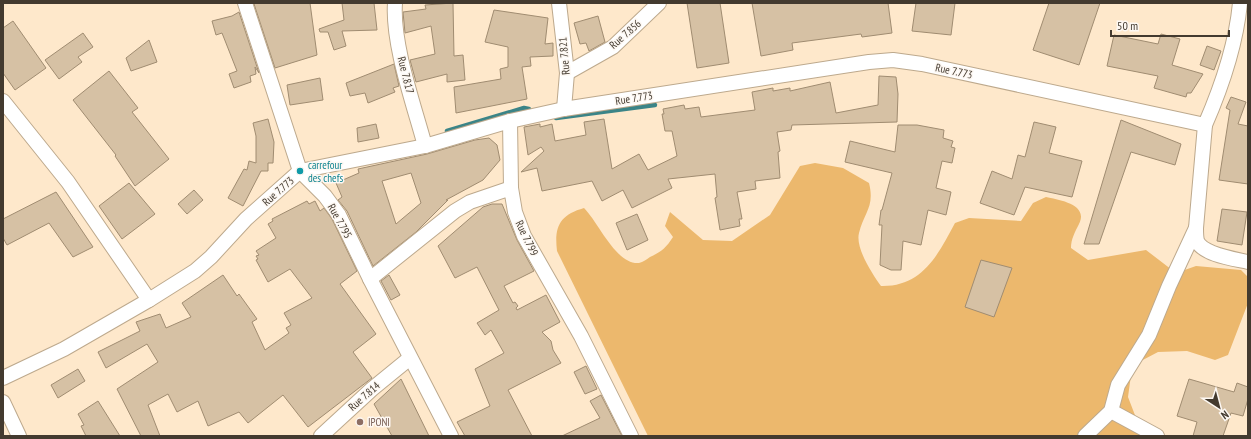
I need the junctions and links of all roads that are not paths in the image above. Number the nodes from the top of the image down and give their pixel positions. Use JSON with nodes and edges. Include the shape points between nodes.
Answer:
{"nodes":[{"id":1,"x":245,"y":3,"type":"edge"},
{"id":2,"x":395,"y":3,"type":"edge"},
{"id":3,"x":559,"y":3,"type":"edge"},
{"id":4,"x":659,"y":3,"type":"edge"},
{"id":5,"x":1240,"y":3,"type":"edge"},
{"id":6,"x":567,"y":73,"type":"junction"},
{"id":7,"x":3,"y":101,"type":"edge"},
{"id":8,"x":564,"y":109,"type":"junction"},
{"id":9,"x":510,"y":121,"type":"junction"},
{"id":10,"x":1205,"y":125,"type":"junction"},
{"id":11,"x":425,"y":146,"type":"junction"},
{"id":12,"x":300,"y":171,"type":"junction"},
{"id":13,"x":511,"y":188,"type":"junction"},
{"id":14,"x":1196,"y":228,"type":"junction"},
{"id":15,"x":1248,"y":262,"type":"edge"},
{"id":16,"x":370,"y":279,"type":"junction"},
{"id":17,"x":149,"y":300,"type":"junction"},
{"id":18,"x":410,"y":358,"type":"junction"},
{"id":19,"x":3,"y":378,"type":"edge"},
{"id":20,"x":3,"y":402,"type":"edge"},
{"id":21,"x":1111,"y":411,"type":"junction"},
{"id":22,"x":19,"y":436,"type":"edge"},
{"id":23,"x":320,"y":436,"type":"edge"},
{"id":24,"x":451,"y":436,"type":"edge"},
{"id":25,"x":631,"y":436,"type":"edge"},
{"id":26,"x":1085,"y":436,"type":"edge"},
{"id":27,"x":1157,"y":436,"type":"edge"}],
"edges":[{"from":1,"to":12,"type":"street","name":"Rue 7.795"},
{"from":2,"to":11,"type":"street","name":"Rue 7.817","via":[[395,22],[403,64]]},
{"from":3,"to":6,"type":"street","name":"Rue 7.821"},
{"from":4,"to":6,"type":"street","name":"Rue 7.856","via":[[612,47]]},
{"from":5,"to":10,"type":"street","via":[[1232,51]]},
{"from":6,"to":8,"type":"street","name":"Rue 7.821"},
{"from":7,"to":17,"type":"street","via":[[68,182]]},
{"from":8,"to":9,"type":"street","name":"Rue 7.773"},
{"from":8,"to":10,"type":"street","name":"Rue 7.773","via":[[893,60]]},
{"from":9,"to":11,"type":"street","name":"Rue 7.773"},
{"from":9,"to":13,"type":"street","name":"Rue 7.799"},
{"from":10,"to":14,"type":"street"},
{"from":11,"to":12,"type":"street","name":"Rue 7.773"},
{"from":12,"to":16,"type":"street","name":"Rue 7.795","via":[[325,196],[339,215]]},
{"from":12,"to":17,"type":"street","name":"Rue 7.773","via":[[246,219],[195,271]]},
{"from":13,"to":16,"type":"street","via":[[470,202],[455,211]]},
{"from":13,"to":25,"type":"street","name":"Rue 7.799","via":[[515,212],[524,236],[582,336]]},
{"from":14,"to":15,"type":"street","via":[[1198,242],[1203,249]]},
{"from":14,"to":21,"type":"street","via":[[1149,335],[1118,385]]},
{"from":16,"to":18,"type":"street","name":"Rue 7.795"},
{"from":17,"to":19,"type":"street","name":"Rue 7.773","via":[[64,349]]},
{"from":18,"to":23,"type":"street","name":"Rue 7.814"},
{"from":18,"to":24,"type":"street","name":"Rue 7.795"},
{"from":20,"to":22,"type":"street"},
{"from":21,"to":26,"type":"street"},
{"from":21,"to":27,"type":"street"}]}
